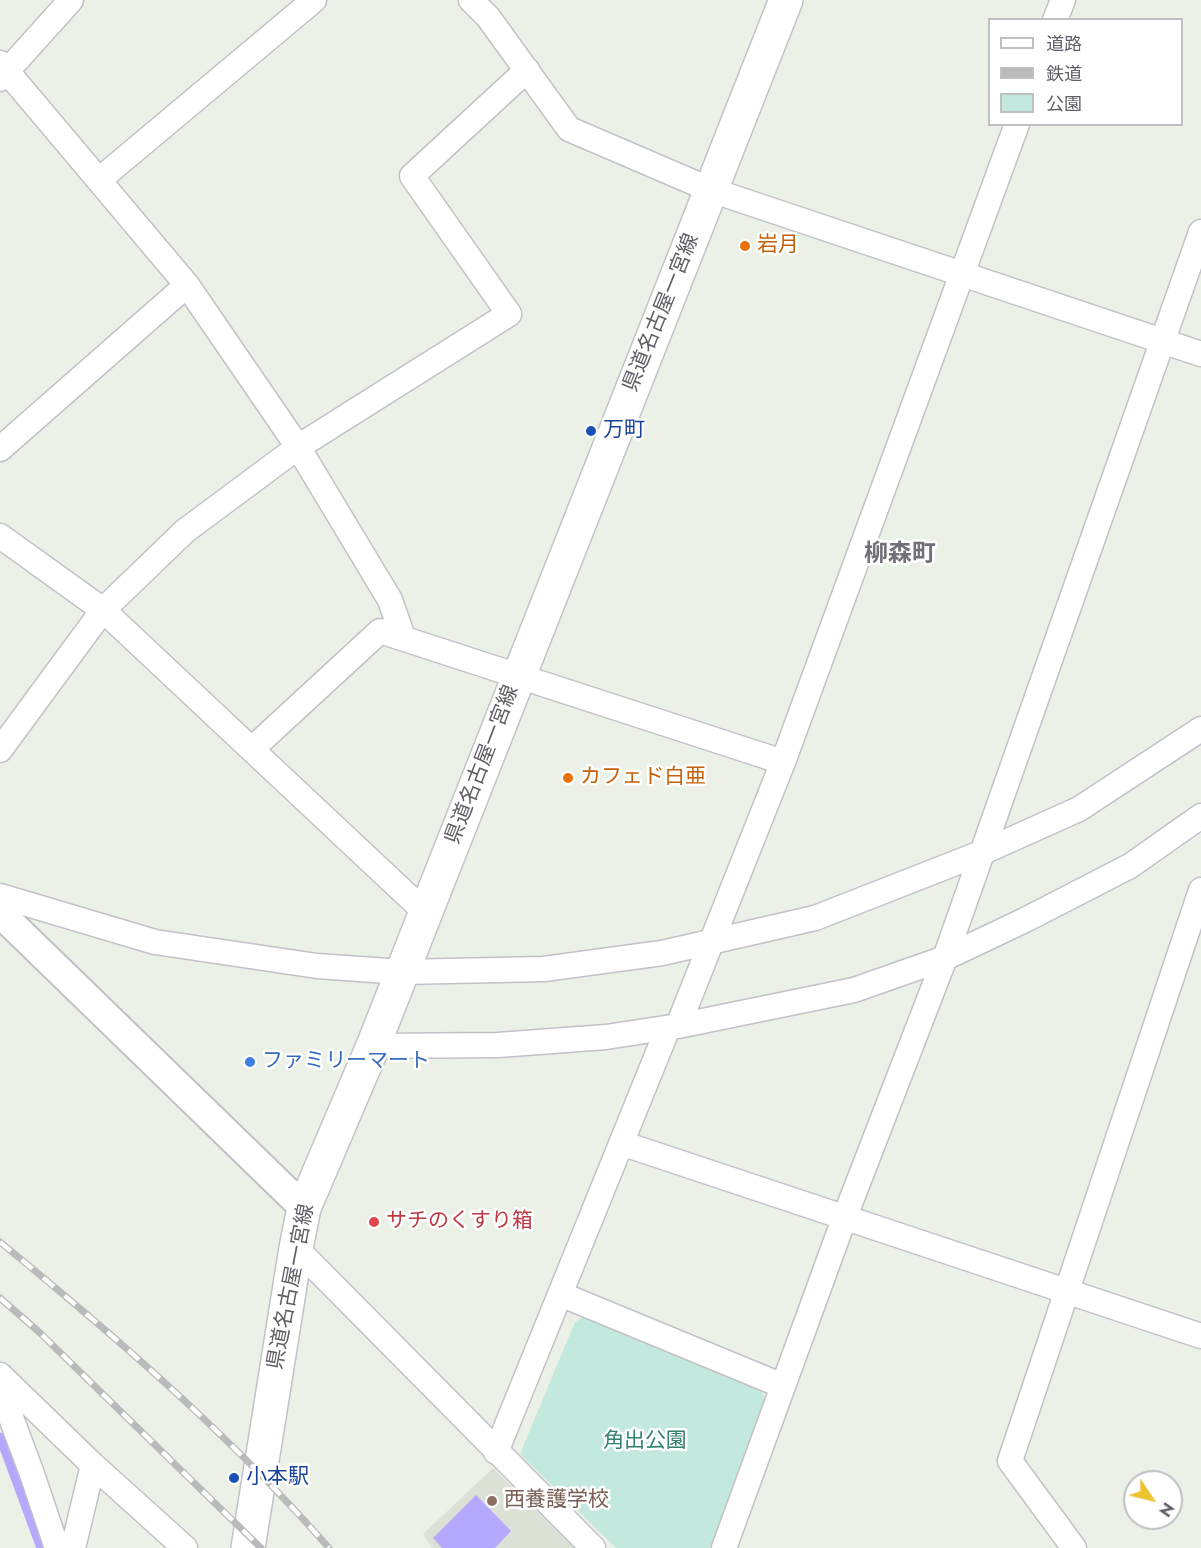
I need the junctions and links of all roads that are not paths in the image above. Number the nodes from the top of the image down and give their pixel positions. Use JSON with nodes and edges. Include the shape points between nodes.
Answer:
{"nodes":[{"id":1,"x":71,"y":0,"type":"edge"},
{"id":2,"x":314,"y":0,"type":"edge"},
{"id":3,"x":471,"y":0,"type":"edge"},
{"id":4,"x":786,"y":0,"type":"edge"},
{"id":5,"x":1063,"y":0,"type":"edge"},
{"id":6,"x":1057,"y":18,"type":"edge"},
{"id":7,"x":527,"y":70,"type":"junction"},
{"id":8,"x":2,"y":71,"type":"edge"},
{"id":9,"x":1016,"y":126,"type":"edge"},
{"id":10,"x":99,"y":180,"type":"junction"},
{"id":11,"x":711,"y":190,"type":"junction"},
{"id":12,"x":1201,"y":232,"type":"edge"},
{"id":13,"x":962,"y":273,"type":"junction"},
{"id":14,"x":187,"y":285,"type":"junction"},
{"id":15,"x":1162,"y":340,"type":"junction"},
{"id":16,"x":1201,"y":354,"type":"edge"},
{"id":17,"x":298,"y":447,"type":"junction"},
{"id":18,"x":0,"y":449,"type":"edge"},
{"id":19,"x":0,"y":536,"type":"edge"},
{"id":20,"x":104,"y":610,"type":"junction"},
{"id":21,"x":403,"y":637,"type":"junction"},
{"id":22,"x":517,"y":677,"type":"junction"},
{"id":23,"x":1201,"y":729,"type":"edge"},
{"id":24,"x":252,"y":749,"type":"junction"},
{"id":25,"x":0,"y":750,"type":"edge"},
{"id":26,"x":783,"y":762,"type":"junction"},
{"id":27,"x":1201,"y":816,"type":"edge"},
{"id":28,"x":981,"y":853,"type":"junction"},
{"id":29,"x":1200,"y":894,"type":"edge"},
{"id":30,"x":0,"y":897,"type":"edge"},
{"id":31,"x":425,"y":912,"type":"junction"},
{"id":32,"x":0,"y":913,"type":"edge"},
{"id":33,"x":713,"y":941,"type":"junction"},
{"id":34,"x":945,"y":958,"type":"junction"},
{"id":35,"x":402,"y":972,"type":"junction"},
{"id":36,"x":673,"y":1027,"type":"junction"},
{"id":37,"x":373,"y":1046,"type":"junction"},
{"id":38,"x":621,"y":1143,"type":"junction"},
{"id":39,"x":304,"y":1208,"type":"junction"},
{"id":40,"x":844,"y":1219,"type":"junction"},
{"id":41,"x":296,"y":1248,"type":"junction"},
{"id":42,"x":1067,"y":1292,"type":"junction"},
{"id":43,"x":560,"y":1294,"type":"junction"},
{"id":44,"x":1201,"y":1336,"type":"edge"},
{"id":45,"x":0,"y":1375,"type":"edge"},
{"id":46,"x":783,"y":1386,"type":"junction"},
{"id":47,"x":0,"y":1388,"type":"edge"},
{"id":48,"x":496,"y":1452,"type":"junction"},
{"id":49,"x":93,"y":1464,"type":"junction"},
{"id":50,"x":57,"y":1548,"type":"edge"},
{"id":51,"x":73,"y":1548,"type":"edge"},
{"id":52,"x":185,"y":1548,"type":"edge"},
{"id":53,"x":249,"y":1548,"type":"edge"},
{"id":54,"x":593,"y":1548,"type":"edge"},
{"id":55,"x":724,"y":1548,"type":"edge"},
{"id":56,"x":1074,"y":1548,"type":"edge"}],
"edges":[{"from":1,"to":8,"type":"street"},
{"from":2,"to":10,"type":"street"},
{"from":3,"to":7,"type":"street"},
{"from":4,"to":11,"type":"main road","name":"県道名古屋一宮線"},
{"from":5,"to":6,"type":"street"},
{"from":7,"to":11,"type":"street","via":[[569,129]]},
{"from":7,"to":17,"type":"street","via":[[412,176],[509,314]]},
{"from":8,"to":10,"type":"street"},
{"from":9,"to":13,"type":"street"},
{"from":10,"to":14,"type":"street"},
{"from":11,"to":13,"type":"street"},
{"from":11,"to":22,"type":"main road","name":"県道名古屋一宮線"},
{"from":12,"to":15,"type":"street"},
{"from":13,"to":15,"type":"street"},
{"from":13,"to":26,"type":"street"},
{"from":14,"to":17,"type":"street"},
{"from":14,"to":18,"type":"street"},
{"from":15,"to":16,"type":"street"},
{"from":15,"to":28,"type":"street"},
{"from":17,"to":20,"type":"street","via":[[185,531]]},
{"from":17,"to":21,"type":"street","via":[[390,600]]},
{"from":19,"to":20,"type":"street"},
{"from":20,"to":24,"type":"street"},
{"from":20,"to":25,"type":"street"},
{"from":21,"to":22,"type":"street"},
{"from":21,"to":24,"type":"street","via":[[380,631]]},
{"from":22,"to":26,"type":"street"},
{"from":22,"to":31,"type":"main road","name":"県道名古屋一宮線"},
{"from":23,"to":28,"type":"street","via":[[1079,809]]},
{"from":24,"to":31,"type":"street"},
{"from":26,"to":33,"type":"street"},
{"from":27,"to":34,"type":"street","via":[[1130,866]]},
{"from":28,"to":33,"type":"street","via":[[815,918]]},
{"from":28,"to":34,"type":"street"},
{"from":29,"to":42,"type":"street"},
{"from":30,"to":35,"type":"street","via":[[154,942],[317,966]]},
{"from":31,"to":35,"type":"main road","name":"県道名古屋一宮線"},
{"from":32,"to":39,"type":"street"},
{"from":33,"to":35,"type":"street","via":[[662,953],[544,969]]},
{"from":33,"to":36,"type":"street"},
{"from":34,"to":36,"type":"street","via":[[854,990]]},
{"from":34,"to":40,"type":"street"},
{"from":35,"to":37,"type":"main road","name":"県道名古屋一宮線"},
{"from":36,"to":37,"type":"street","via":[[606,1037],[498,1045]]},
{"from":36,"to":38,"type":"street"},
{"from":37,"to":39,"type":"main road","name":"県道名古屋一宮線"},
{"from":38,"to":40,"type":"street"},
{"from":38,"to":43,"type":"street"},
{"from":39,"to":41,"type":"main road","name":"県道名古屋一宮線"},
{"from":40,"to":42,"type":"street"},
{"from":40,"to":46,"type":"street"},
{"from":41,"to":48,"type":"street"},
{"from":41,"to":53,"type":"main road","name":"県道名古屋一宮線"},
{"from":42,"to":44,"type":"street"},
{"from":42,"to":56,"type":"street","via":[[1010,1461]]},
{"from":43,"to":46,"type":"street"},
{"from":43,"to":48,"type":"street"},
{"from":45,"to":49,"type":"street"},
{"from":46,"to":55,"type":"street"},
{"from":47,"to":50,"type":"street"},
{"from":48,"to":54,"type":"street"},
{"from":49,"to":51,"type":"street"},
{"from":49,"to":52,"type":"street"}]}
